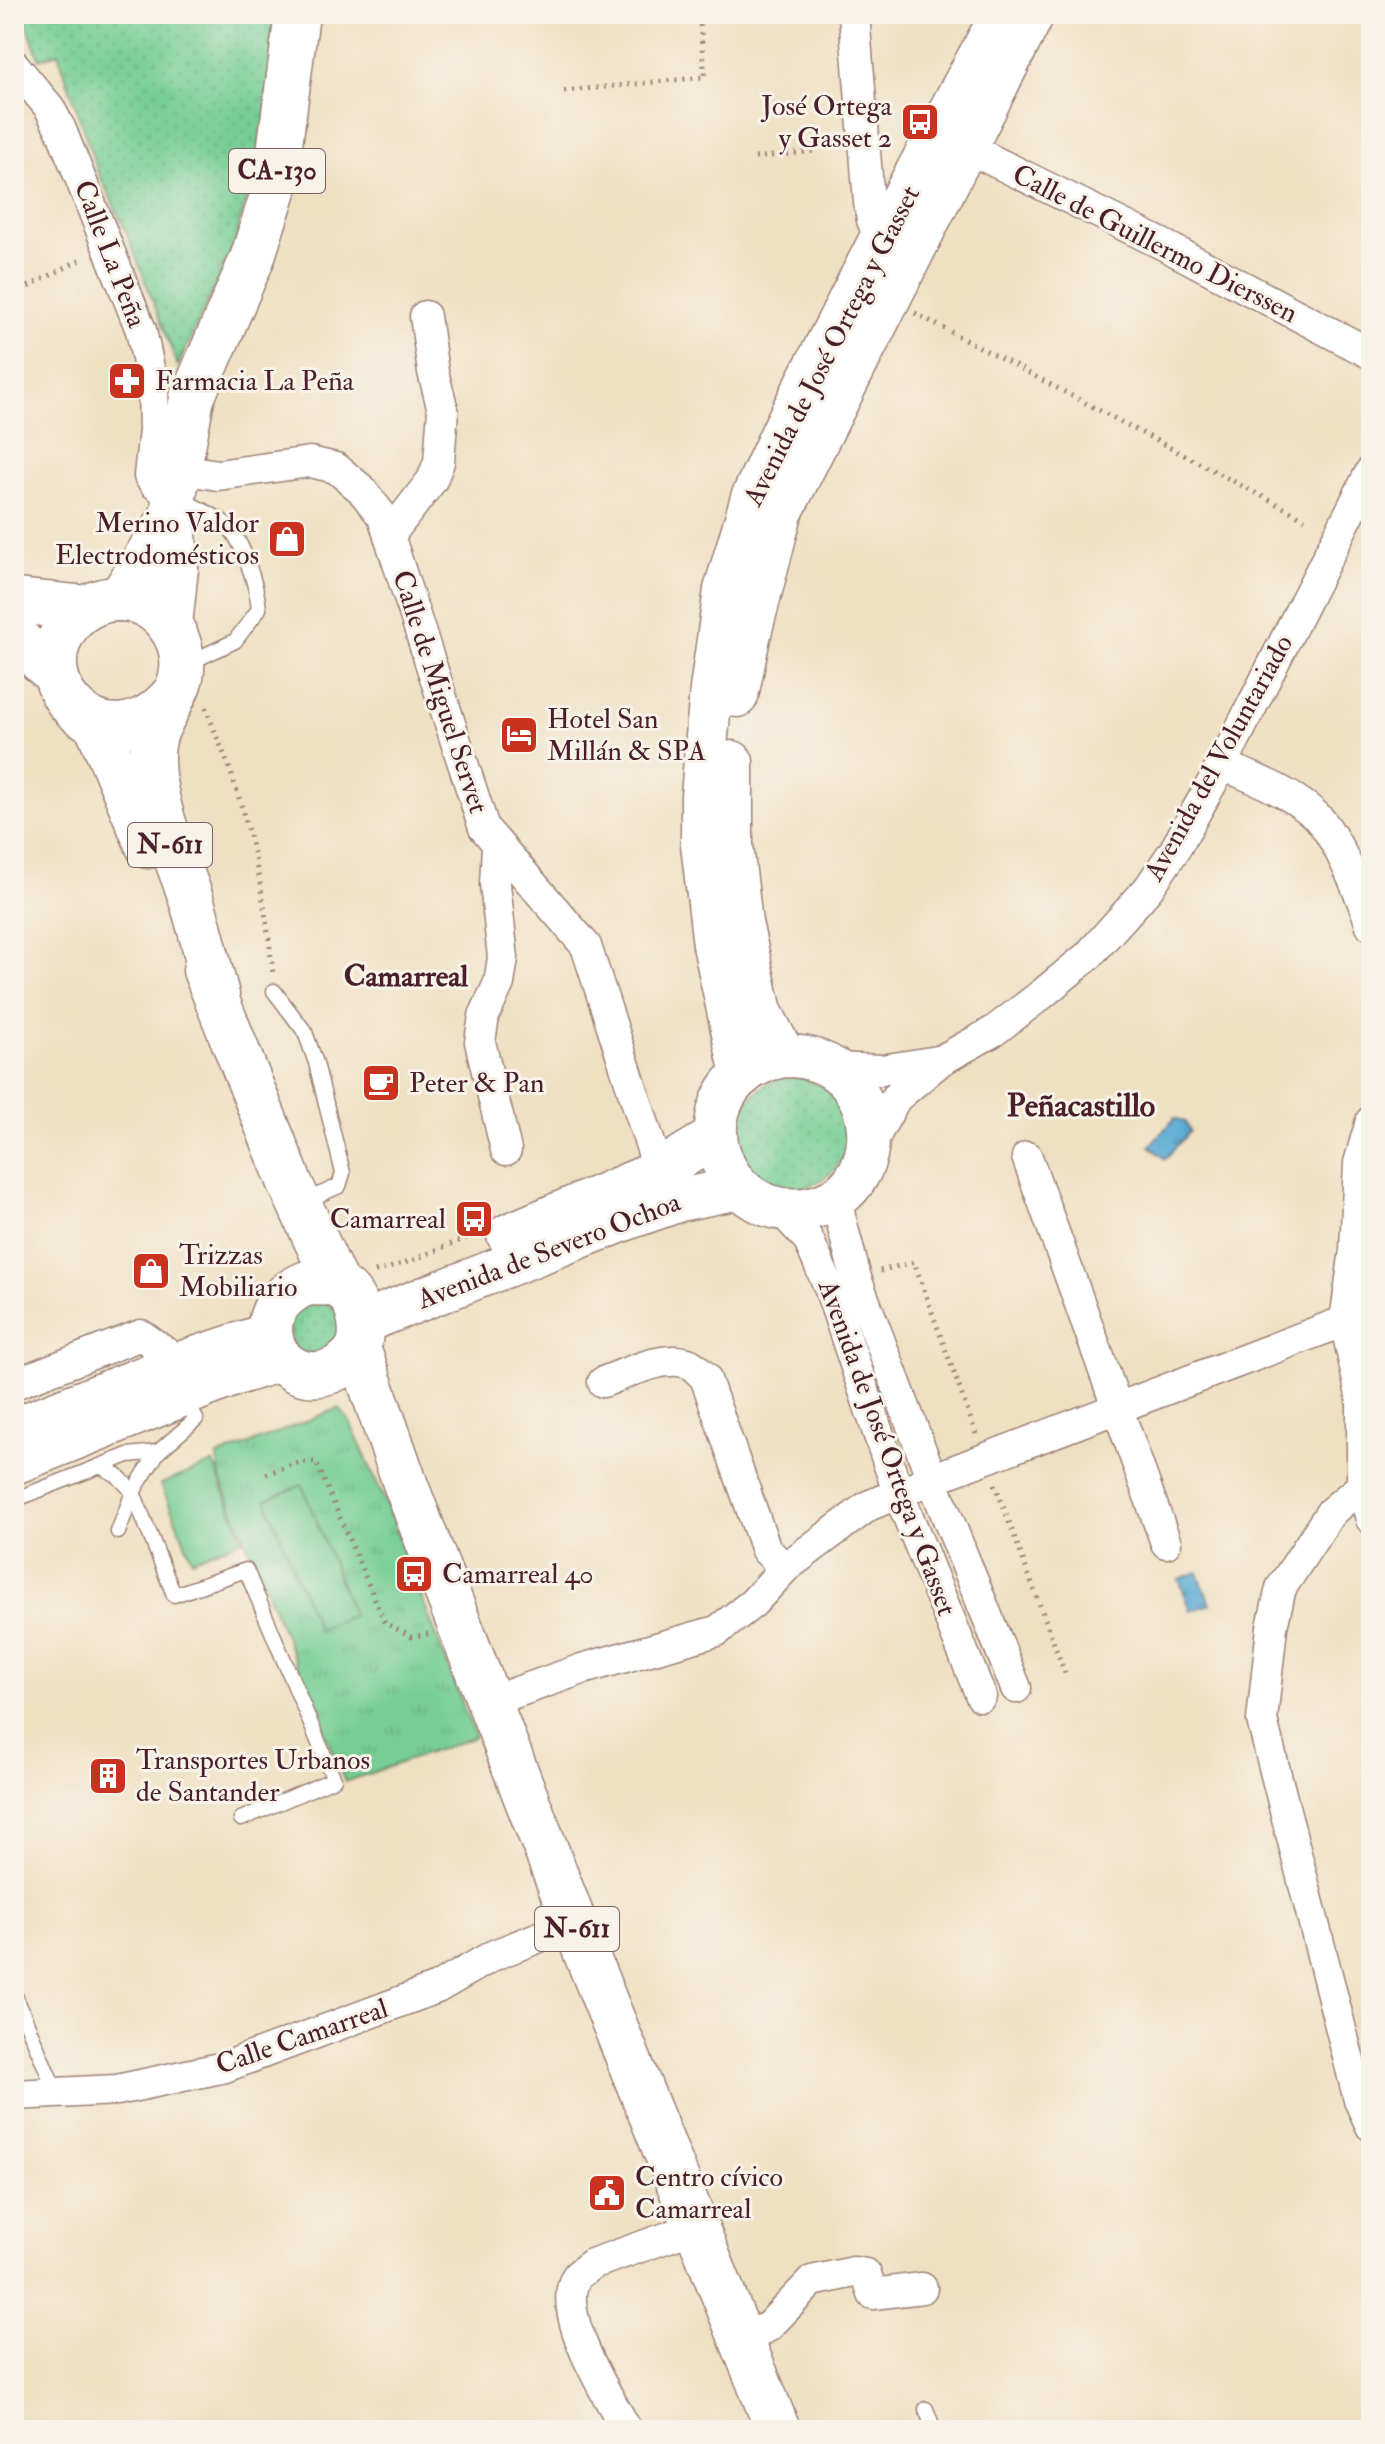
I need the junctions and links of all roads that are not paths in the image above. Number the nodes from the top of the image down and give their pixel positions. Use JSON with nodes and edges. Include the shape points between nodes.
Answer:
{"nodes":[{"id":1,"x":297,"y":14,"type":"edge"},
{"id":2,"x":854,"y":14,"type":"edge"},
{"id":3,"x":1002,"y":14,"type":"edge"},
{"id":4,"x":1033,"y":14,"type":"edge"},
{"id":5,"x":14,"y":65,"type":"edge"},
{"id":6,"x":952,"y":141,"type":"junction"},
{"id":7,"x":880,"y":240,"type":"junction"},
{"id":8,"x":425,"y":316,"type":"dead end"},
{"id":9,"x":1371,"y":354,"type":"edge"},
{"id":10,"x":1371,"y":471,"type":"edge"},
{"id":11,"x":176,"y":493,"type":"junction"},
{"id":12,"x":389,"y":536,"type":"junction"},
{"id":13,"x":14,"y":601,"type":"edge"},
{"id":14,"x":103,"y":603,"type":"junction"},
{"id":15,"x":14,"y":636,"type":"edge"},
{"id":16,"x":181,"y":660,"type":"junction"},
{"id":17,"x":56,"y":675,"type":"junction"},
{"id":18,"x":96,"y":723,"type":"junction"},
{"id":19,"x":1222,"y":765,"type":"junction"},
{"id":20,"x":497,"y":846,"type":"junction"},
{"id":21,"x":1371,"y":925,"type":"edge"},
{"id":22,"x":274,"y":991,"type":"road end"},
{"id":23,"x":217,"y":995,"type":"junction"},
{"id":24,"x":784,"y":1056,"type":"junction"},
{"id":25,"x":940,"y":1061,"type":"junction"},
{"id":26,"x":834,"y":1068,"type":"junction"},
{"id":27,"x":742,"y":1075,"type":"junction"},
{"id":28,"x":1371,"y":1121,"type":"edge"},
{"id":29,"x":716,"y":1136,"type":"junction"},
{"id":30,"x":868,"y":1149,"type":"junction"},
{"id":31,"x":506,"y":1150,"type":"dead end"},
{"id":32,"x":1027,"y":1157,"type":"dead end"},
{"id":33,"x":659,"y":1171,"type":"junction"},
{"id":34,"x":739,"y":1188,"type":"junction"},
{"id":35,"x":836,"y":1201,"type":"junction"},
{"id":36,"x":299,"y":1204,"type":"junction"},
{"id":37,"x":780,"y":1209,"type":"junction"},
{"id":38,"x":291,"y":1290,"type":"junction"},
{"id":39,"x":352,"y":1313,"type":"junction"},
{"id":40,"x":1358,"y":1314,"type":"edge"},
{"id":41,"x":275,"y":1347,"type":"junction"},
{"id":42,"x":322,"y":1375,"type":"junction"},
{"id":43,"x":182,"y":1379,"type":"junction"},
{"id":44,"x":603,"y":1382,"type":"dead end"},
{"id":45,"x":14,"y":1384,"type":"edge"},
{"id":46,"x":134,"y":1398,"type":"junction"},
{"id":47,"x":1116,"y":1410,"type":"junction"},
{"id":48,"x":383,"y":1425,"type":"junction"},
{"id":49,"x":14,"y":1429,"type":"edge"},
{"id":50,"x":158,"y":1452,"type":"junction"},
{"id":51,"x":14,"y":1463,"type":"edge"},
{"id":52,"x":100,"y":1466,"type":"junction"},
{"id":53,"x":932,"y":1479,"type":"junction"},
{"id":54,"x":1362,"y":1486,"type":"junction"},
{"id":55,"x":133,"y":1492,"type":"junction"},
{"id":56,"x":898,"y":1492,"type":"junction"},
{"id":57,"x":14,"y":1500,"type":"edge"},
{"id":58,"x":1371,"y":1519,"type":"edge"},
{"id":59,"x":118,"y":1532,"type":"dead end"},
{"id":60,"x":1166,"y":1543,"type":"dead end"},
{"id":61,"x":785,"y":1568,"type":"junction"},
{"id":62,"x":1016,"y":1688,"type":"dead end"},
{"id":63,"x":981,"y":1696,"type":"dead end"},
{"id":64,"x":489,"y":1702,"type":"junction"},
{"id":65,"x":241,"y":1819,"type":"dead end"},
{"id":66,"x":575,"y":1923,"type":"junction"},
{"id":67,"x":14,"y":1993,"type":"edge"},
{"id":68,"x":54,"y":2094,"type":"junction"},
{"id":69,"x":14,"y":2095,"type":"edge"},
{"id":70,"x":1371,"y":2126,"type":"edge"},
{"id":71,"x":697,"y":2227,"type":"junction"},
{"id":72,"x":922,"y":2288,"type":"dead end"},
{"id":73,"x":742,"y":2342,"type":"junction"},
{"id":74,"x":926,"y":2409,"type":"dead end"},
{"id":75,"x":627,"y":2430,"type":"edge"},
{"id":76,"x":778,"y":2430,"type":"edge"},
{"id":77,"x":934,"y":2430,"type":"edge"}],
"edges":[{"from":1,"to":11,"type":"main road","number":"CA-130","via":[[274,190],[252,259],[194,392]]},
{"from":2,"to":7,"type":"street","via":[[869,202]]},
{"from":3,"to":6,"type":"main road","name":"Avenida de José Ortega y Gasset"},
{"from":4,"to":6,"type":"main road","name":"Avenida de José Ortega y Gasset"},
{"from":5,"to":11,"type":"street","name":"Calle La Peña","via":[[49,107],[141,330],[153,387],[149,476]]},
{"from":6,"to":7,"type":"main road","name":"Avenida de José Ortega y Gasset"},
{"from":6,"to":9,"type":"street","name":"Calle de Guillermo Dierssen"},
{"from":6,"to":24,"type":"main road","name":"Avenida de José Ortega y Gasset","via":[[781,513],[736,700],[731,796],[735,886],[761,1012]]},
{"from":7,"to":27,"type":"main road","name":"Avenida de José Ortega y Gasset","via":[[752,498],[725,590],[711,689],[702,844],[714,945]]},
{"from":8,"to":12,"type":"street","name":"Calle de Miguel Servet","via":[[443,410],[439,462],[432,480]]},
{"from":10,"to":19,"type":"street","name":"Avenida del Voluntariado"},
{"from":11,"to":12,"type":"street","name":"Calle de Miguel Servet","via":[[218,475],[310,462],[336,468],[361,489],[383,517]]},
{"from":11,"to":14,"type":"main road","number":"CA-130","via":[[139,572]]},
{"from":11,"to":16,"type":"main road","number":"CA-130"},
{"from":11,"to":16,"type":"lane","via":[[227,524],[249,564],[259,609],[235,641]]},
{"from":12,"to":20,"type":"street","name":"Calle de Miguel Servet","via":[[484,828]]},
{"from":13,"to":14,"type":"main road"},
{"from":14,"to":16,"type":"main road","via":[[139,602],[156,611]]},
{"from":14,"to":17,"type":"main road","via":[[71,620],[55,655]]},
{"from":15,"to":17,"type":"main road","number":"N-611"},
{"from":16,"to":18,"type":"main road","via":[[160,711],[141,723]]},
{"from":16,"to":23,"type":"main road","number":"N-611","via":[[155,734],[152,763],[169,842]]},
{"from":17,"to":18,"type":"main road","number":"N-611","via":[[77,712]]},
{"from":18,"to":23,"type":"main road","number":"N-611"},
{"from":19,"to":21,"type":"street","via":[[1265,782],[1319,819]]},
{"from":19,"to":25,"type":"street","name":"Avenida del Voluntariado","via":[[1148,889],[1088,956],[994,1031]]},
{"from":20,"to":31,"type":"street","name":"Calle de Miguel Servet","via":[[495,884],[503,958],[480,1042]]},
{"from":20,"to":33,"type":"street","name":"Calle de Miguel Servet","via":[[586,946]]},
{"from":22,"to":36,"type":"lane","via":[[305,1032],[343,1173],[339,1186]]},
{"from":23,"to":36,"type":"main road","number":"N-611"},
{"from":24,"to":26,"type":"main road"},
{"from":24,"to":27,"type":"main road","via":[[761,1062]]},
{"from":25,"to":26,"type":"street","name":"Avenida del Voluntariado","via":[[881,1070]]},
{"from":25,"to":30,"type":"street","name":"Avenida del Voluntariado","via":[[896,1098]]},
{"from":26,"to":30,"type":"main road","via":[[863,1103]]},
{"from":27,"to":29,"type":"main road","via":[[722,1101]]},
{"from":28,"to":40,"type":"street","via":[[1359,1163]]},
{"from":29,"to":33,"type":"main road","name":"Avenida de Severo Ochoa"},
{"from":29,"to":34,"type":"main road","via":[[722,1165]]},
{"from":30,"to":35,"type":"main road","via":[[855,1179]]},
{"from":32,"to":47,"type":"street"},
{"from":33,"to":39,"type":"main road","name":"Avenida de Severo Ochoa","via":[[425,1269]]},
{"from":34,"to":37,"type":"main road"},
{"from":34,"to":39,"type":"main road","name":"Avenida de Severo Ochoa","via":[[680,1200]]},
{"from":35,"to":37,"type":"main road"},
{"from":35,"to":53,"type":"street","name":"Avenida de José Ortega y Gasset","via":[[856,1278]]},
{"from":36,"to":38,"type":"main road","number":"N-611"},
{"from":36,"to":39,"type":"main road","number":"N-611"},
{"from":37,"to":56,"type":"street","name":"Avenida de José Ortega y Gasset","via":[[808,1239],[829,1287]]},
{"from":38,"to":39,"type":"main road","via":[[307,1283]]},
{"from":38,"to":41,"type":"main road","number":"N-611","via":[[270,1317]]},
{"from":39,"to":42,"type":"main road","via":[[343,1366]]},
{"from":39,"to":48,"type":"main road","number":"N-611"},
{"from":40,"to":47,"type":"street"},
{"from":40,"to":54,"type":"street"},
{"from":41,"to":42,"type":"main road","number":"N-611","via":[[299,1373]]},
{"from":41,"to":43,"type":"main road"},
{"from":42,"to":48,"type":"main road","number":"N-611"},
{"from":43,"to":45,"type":"street","via":[[141,1335]]},
{"from":43,"to":46,"type":"main road"},
{"from":43,"to":50,"type":"lane","via":[[196,1419]]},
{"from":44,"to":61,"type":"street","via":[[672,1362],[689,1364],[705,1377],[766,1550]]},
{"from":46,"to":49,"type":"main road"},
{"from":46,"to":51,"type":"main road"},
{"from":47,"to":53,"type":"street"},
{"from":47,"to":60,"type":"street"},
{"from":48,"to":64,"type":"main road","number":"N-611"},
{"from":50,"to":52,"type":"lane","via":[[128,1455]]},
{"from":50,"to":55,"type":"lane"},
{"from":52,"to":55,"type":"lane"},
{"from":52,"to":57,"type":"lane"},
{"from":53,"to":56,"type":"street"},
{"from":53,"to":62,"type":"street","name":"Avenida de José Ortega y Gasset"},
{"from":54,"to":58,"type":"street"},
{"from":54,"to":70,"type":"street","via":[[1331,1512],[1281,1588],[1262,1720],[1359,2100]]},
{"from":55,"to":59,"type":"lane"},
{"from":55,"to":65,"type":"lane","via":[[174,1595],[246,1570],[334,1779]]},
{"from":56,"to":61,"type":"street","via":[[868,1506]]},
{"from":56,"to":63,"type":"street","name":"Avenida de José Ortega y Gasset"},
{"from":61,"to":64,"type":"street","via":[[717,1631]]},
{"from":64,"to":66,"type":"main road","number":"N-611"},
{"from":66,"to":68,"type":"street","name":"Calle Camarreal","via":[[494,1955],[437,1988],[225,2067],[117,2090]]},
{"from":66,"to":71,"type":"main road","number":"N-611"},
{"from":67,"to":68,"type":"lane"},
{"from":68,"to":69,"type":"street","name":"Calle Camarreal"},
{"from":71,"to":73,"type":"main road","number":"N-611"},
{"from":71,"to":75,"type":"street","via":[[592,2264],[578,2275],[572,2290],[578,2333]]},
{"from":72,"to":73,"type":"street","via":[[873,2294],[866,2274],[854,2272],[812,2281],[769,2326]]},
{"from":73,"to":76,"type":"main road","number":"N-611"},
{"from":74,"to":77,"type":"lane"}]}
